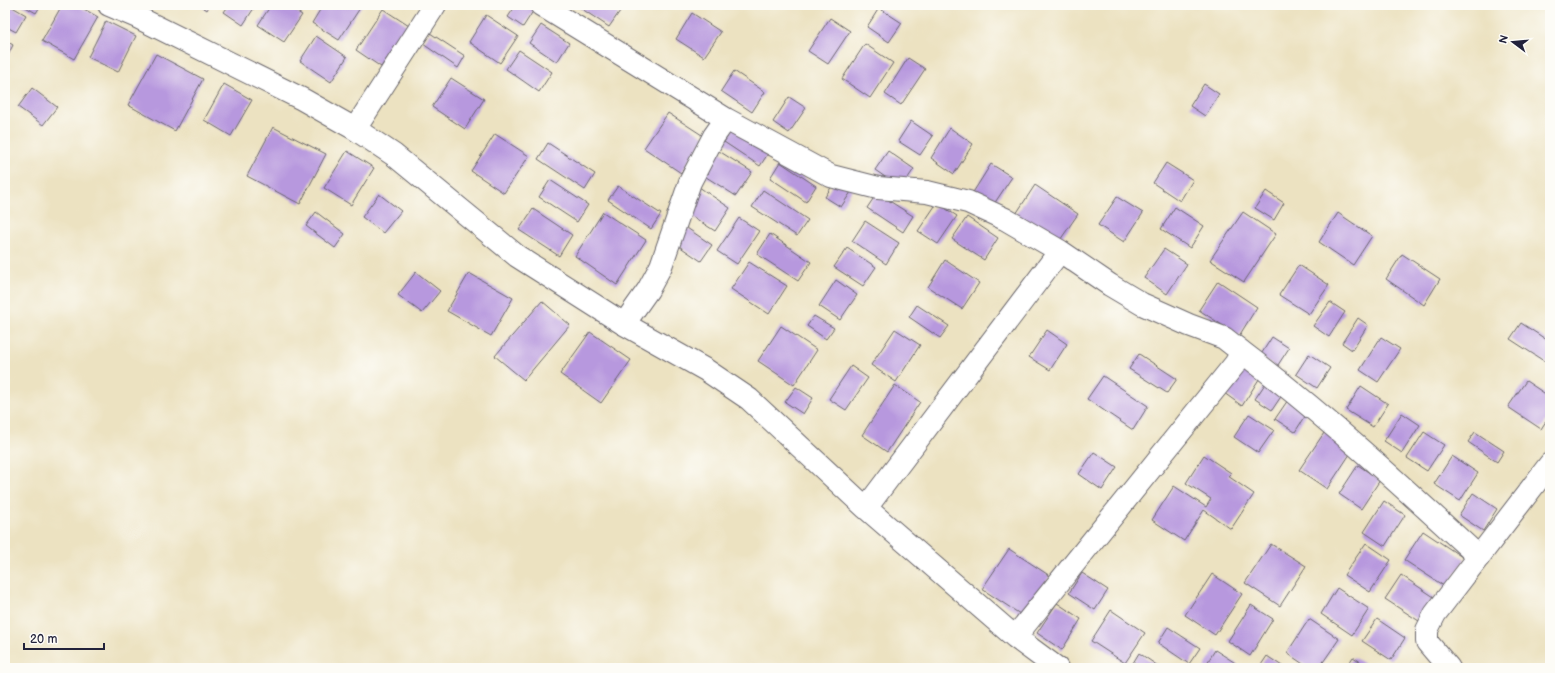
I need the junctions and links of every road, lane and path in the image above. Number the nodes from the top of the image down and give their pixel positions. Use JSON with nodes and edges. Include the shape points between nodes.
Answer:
{"nodes":[{"id":1,"x":109,"y":5,"type":"edge"},
{"id":2,"x":435,"y":5,"type":"edge"},
{"id":3,"x":541,"y":5,"type":"edge"},
{"id":4,"x":139,"y":11,"type":"edge"},
{"id":5,"x":726,"y":119,"type":"junction"},
{"id":6,"x":354,"y":129,"type":"junction"},
{"id":7,"x":1060,"y":251,"type":"junction"},
{"id":8,"x":624,"y":324,"type":"junction"},
{"id":9,"x":1242,"y":352,"type":"junction"},
{"id":10,"x":1550,"y":464,"type":"edge"},
{"id":11,"x":866,"y":508,"type":"junction"},
{"id":12,"x":1479,"y":557,"type":"junction"},
{"id":13,"x":1015,"y":637,"type":"junction"},
{"id":14,"x":1057,"y":668,"type":"edge"},
{"id":15,"x":1448,"y":668,"type":"edge"}],
"edges":[{"from":1,"to":4,"type":"street"},
{"from":2,"to":6,"type":"street"},
{"from":3,"to":5,"type":"street"},
{"from":4,"to":6,"type":"street"},
{"from":5,"to":7,"type":"street","via":[[831,176],[878,188],[927,192],[968,202]]},
{"from":5,"to":8,"type":"street","via":[[690,182],[661,266]]},
{"from":6,"to":8,"type":"street","via":[[394,156],[516,256]]},
{"from":7,"to":9,"type":"street","via":[[1142,304],[1189,326],[1224,338]]},
{"from":7,"to":11,"type":"street"},
{"from":8,"to":11,"type":"street","via":[[706,370],[749,398]]},
{"from":9,"to":12,"type":"street","via":[[1278,379],[1366,454]]},
{"from":9,"to":13,"type":"street","via":[[1235,364]]},
{"from":10,"to":12,"type":"street"},
{"from":11,"to":13,"type":"street"},
{"from":12,"to":15,"type":"street","via":[[1435,614],[1427,630],[1427,642]]},
{"from":13,"to":14,"type":"street"}]}
